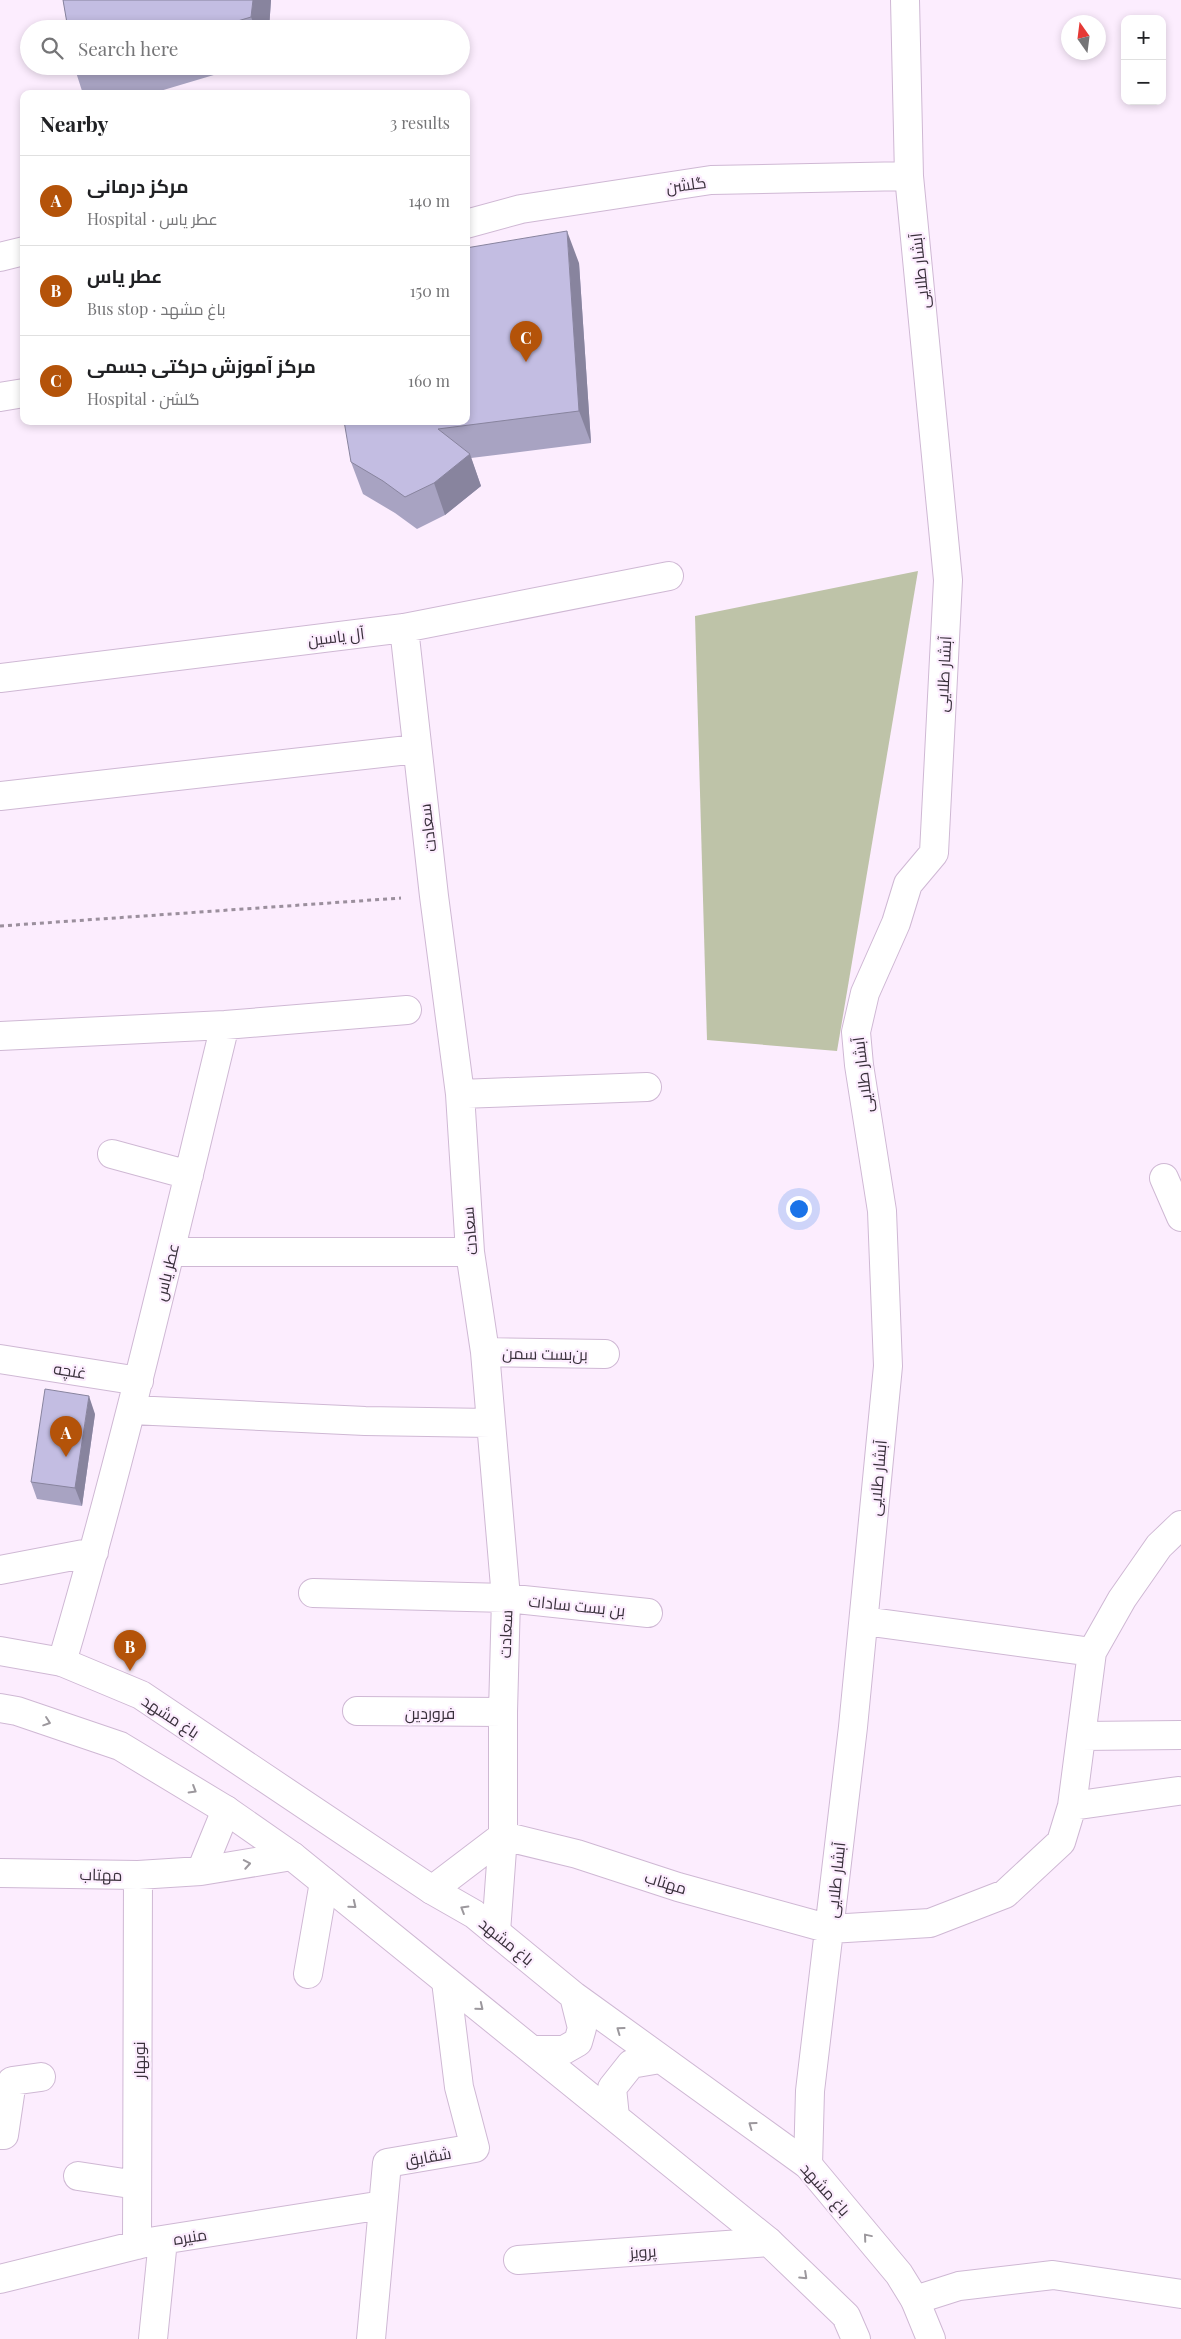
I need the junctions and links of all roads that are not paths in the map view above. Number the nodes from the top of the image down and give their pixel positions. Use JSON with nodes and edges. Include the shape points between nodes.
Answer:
{"nodes":[{"id":1,"x":905,"y":0,"type":"edge"},
{"id":2,"x":910,"y":176,"type":"junction"},
{"id":3,"x":470,"y":223,"type":"edge"},
{"id":4,"x":20,"y":252,"type":"edge"},
{"id":5,"x":0,"y":257,"type":"edge"},
{"id":6,"x":20,"y":394,"type":"edge"},
{"id":7,"x":0,"y":397,"type":"edge"},
{"id":8,"x":669,"y":576,"type":"dead end"},
{"id":9,"x":404,"y":628,"type":"junction"},
{"id":10,"x":0,"y":678,"type":"edge"},
{"id":11,"x":417,"y":749,"type":"junction"},
{"id":12,"x":0,"y":796,"type":"edge"},
{"id":13,"x":407,"y":1010,"type":"dead end"},
{"id":14,"x":225,"y":1025,"type":"junction"},
{"id":15,"x":0,"y":1036,"type":"edge"},
{"id":16,"x":647,"y":1087,"type":"dead end"},
{"id":17,"x":460,"y":1094,"type":"junction"},
{"id":18,"x":112,"y":1154,"type":"dead end"},
{"id":19,"x":189,"y":1175,"type":"junction"},
{"id":20,"x":1164,"y":1178,"type":"dead end"},
{"id":21,"x":1181,"y":1217,"type":"edge"},
{"id":22,"x":171,"y":1252,"type":"junction"},
{"id":23,"x":470,"y":1252,"type":"junction"},
{"id":24,"x":485,"y":1352,"type":"junction"},
{"id":25,"x":605,"y":1354,"type":"dead end"},
{"id":26,"x":0,"y":1359,"type":"edge"},
{"id":27,"x":139,"y":1381,"type":"junction"},
{"id":28,"x":132,"y":1410,"type":"junction"},
{"id":29,"x":490,"y":1423,"type":"junction"},
{"id":30,"x":1181,"y":1525,"type":"edge"},
{"id":31,"x":94,"y":1552,"type":"junction"},
{"id":32,"x":0,"y":1570,"type":"edge"},
{"id":33,"x":313,"y":1594,"type":"dead end"},
{"id":34,"x":506,"y":1598,"type":"junction"},
{"id":35,"x":648,"y":1613,"type":"dead end"},
{"id":36,"x":864,"y":1621,"type":"junction"},
{"id":37,"x":0,"y":1651,"type":"edge"},
{"id":38,"x":1092,"y":1652,"type":"junction"},
{"id":39,"x":62,"y":1662,"type":"junction"},
{"id":40,"x":0,"y":1708,"type":"edge"},
{"id":41,"x":357,"y":1711,"type":"dead end"},
{"id":42,"x":503,"y":1712,"type":"junction"},
{"id":43,"x":1081,"y":1736,"type":"junction"},
{"id":44,"x":1181,"y":1736,"type":"edge"},
{"id":45,"x":1178,"y":1791,"type":"dead end"},
{"id":46,"x":1072,"y":1806,"type":"junction"},
{"id":47,"x":226,"y":1810,"type":"junction"},
{"id":48,"x":503,"y":1836,"type":"junction"},
{"id":49,"x":292,"y":1856,"type":"junction"},
{"id":50,"x":202,"y":1871,"type":"junction"},
{"id":51,"x":0,"y":1873,"type":"edge"},
{"id":52,"x":138,"y":1875,"type":"junction"},
{"id":53,"x":324,"y":1882,"type":"junction"},
{"id":54,"x":432,"y":1890,"type":"junction"},
{"id":55,"x":830,"y":1929,"type":"junction"},
{"id":56,"x":496,"y":1932,"type":"junction"},
{"id":57,"x":308,"y":1974,"type":"dead end"},
{"id":58,"x":446,"y":1981,"type":"junction"},
{"id":59,"x":574,"y":1996,"type":"junction"},
{"id":60,"x":533,"y":2050,"type":"junction"},
{"id":61,"x":660,"y":2059,"type":"junction"},
{"id":62,"x":40,"y":2077,"type":"dead end"},
{"id":63,"x":615,"y":2117,"type":"junction"},
{"id":64,"x":0,"y":2135,"type":"edge"},
{"id":65,"x":808,"y":2165,"type":"junction"},
{"id":66,"x":78,"y":2176,"type":"dead end"},
{"id":67,"x":137,"y":2185,"type":"junction"},
{"id":68,"x":383,"y":2205,"type":"junction"},
{"id":69,"x":163,"y":2240,"type":"junction"},
{"id":70,"x":769,"y":2242,"type":"junction"},
{"id":71,"x":137,"y":2246,"type":"junction"},
{"id":72,"x":518,"y":2260,"type":"dead end"},
{"id":73,"x":0,"y":2279,"type":"edge"},
{"id":74,"x":1181,"y":2294,"type":"edge"},
{"id":75,"x":915,"y":2300,"type":"junction"},
{"id":76,"x":153,"y":2339,"type":"edge"},
{"id":77,"x":371,"y":2339,"type":"edge"},
{"id":78,"x":856,"y":2339,"type":"edge"},
{"id":79,"x":931,"y":2339,"type":"edge"}],
"edges":[{"from":1,"to":2,"type":"street","name":"آبشار طلایی"},
{"from":2,"to":3,"type":"street","name":"گلشن","via":[[711,180],[521,209]]},
{"from":2,"to":36,"type":"street","name":"آبشار طلایی","via":[[948,580],[934,853],[908,884],[896,923],[865,992],[856,1032],[882,1211],[888,1366]]},
{"from":4,"to":5,"type":"street"},
{"from":6,"to":7,"type":"street"},
{"from":8,"to":9,"type":"street","name":"آل یاسین"},
{"from":9,"to":10,"type":"street","name":"آل یاسین"},
{"from":9,"to":11,"type":"street","name":"سعادت"},
{"from":11,"to":12,"type":"street"},
{"from":11,"to":17,"type":"street","name":"سعادت"},
{"from":13,"to":14,"type":"street"},
{"from":14,"to":15,"type":"street"},
{"from":14,"to":19,"type":"street","name":"عطر یاس"},
{"from":16,"to":17,"type":"street"},
{"from":17,"to":23,"type":"street","name":"سعادت"},
{"from":18,"to":19,"type":"street"},
{"from":19,"to":22,"type":"street","name":"عطر یاس"},
{"from":20,"to":21,"type":"street"},
{"from":22,"to":23,"type":"street"},
{"from":22,"to":27,"type":"street","name":"عطر یاس"},
{"from":23,"to":24,"type":"street","name":"سعادت"},
{"from":24,"to":25,"type":"street","name":"بن‌بست سمن"},
{"from":24,"to":29,"type":"street","name":"سعادت"},
{"from":26,"to":27,"type":"street","name":"غنچه"},
{"from":27,"to":28,"type":"street","name":"عطر یاس"},
{"from":28,"to":29,"type":"street","via":[[365,1421]]},
{"from":28,"to":31,"type":"street","name":"عطر یاس"},
{"from":29,"to":34,"type":"street","name":"سعادت"},
{"from":30,"to":38,"type":"street","via":[[1159,1546],[1122,1599]]},
{"from":31,"to":32,"type":"street"},
{"from":31,"to":39,"type":"street","name":"عطر یاس"},
{"from":33,"to":34,"type":"street","name":"بن بست سادات"},
{"from":34,"to":35,"type":"street","name":"بن بست سادات"},
{"from":34,"to":42,"type":"street","name":"سعادت"},
{"from":36,"to":38,"type":"street"},
{"from":36,"to":55,"type":"street","name":"آبشار طلایی"},
{"from":37,"to":39,"type":"street","name":"باغ مشهد"},
{"from":38,"to":43,"type":"street","name":"مهتاب"},
{"from":39,"to":54,"type":"street","name":"باغ مشهد","via":[[141,1695]]},
{"from":40,"to":47,"type":"street","one_way":true,"via":[[120,1746]]},
{"from":41,"to":42,"type":"street","name":"فروردین"},
{"from":42,"to":48,"type":"street","name":"سعادت"},
{"from":43,"to":44,"type":"street"},
{"from":43,"to":46,"type":"street","name":"مهتاب"},
{"from":45,"to":46,"type":"street"},
{"from":46,"to":55,"type":"street","name":"مهتاب","via":[[1061,1842],[1005,1894],[930,1923]]},
{"from":47,"to":49,"type":"street"},
{"from":47,"to":50,"type":"street"},
{"from":48,"to":54,"type":"street"},
{"from":48,"to":55,"type":"street","name":"مهتاب","via":[[577,1854]]},
{"from":48,"to":56,"type":"street","name":"سعادت"},
{"from":50,"to":49,"type":"street","name":"مهتاب","one_way":true},
{"from":49,"to":53,"type":"street"},
{"from":50,"to":52,"type":"street","name":"مهتاب"},
{"from":51,"to":52,"type":"street","name":"مهتاب"},
{"from":52,"to":67,"type":"street","name":"نوبهار"},
{"from":53,"to":57,"type":"street"},
{"from":53,"to":58,"type":"street","one_way":true},
{"from":56,"to":54,"type":"street","name":"باغ مشهد","one_way":true,"via":[[474,1914]]},
{"from":55,"to":65,"type":"street","name":"آبشار طلایی","via":[[810,2090]]},
{"from":56,"to":59,"type":"street","name":"باغ مشهد"},
{"from":58,"to":60,"type":"street","one_way":true},
{"from":58,"to":68,"type":"street","name":"شقایق","via":[[459,2087],[474,2148],[387,2163]]},
{"from":59,"to":60,"type":"street","via":[[582,2028],[578,2042],[564,2050]]},
{"from":61,"to":59,"type":"street","name":"باغ مشهد","one_way":true},
{"from":60,"to":63,"type":"street"},
{"from":61,"to":63,"type":"street","via":[[631,2064],[612,2088]]},
{"from":65,"to":61,"type":"street","name":"باغ مشهد","one_way":true},
{"from":62,"to":64,"type":"street","via":[[12,2081],[4,2135]]},
{"from":63,"to":70,"type":"street"},
{"from":75,"to":65,"type":"street","name":"باغ مشهد","one_way":true,"via":[[899,2274]]},
{"from":66,"to":67,"type":"street"},
{"from":67,"to":71,"type":"street","name":"نوبهار"},
{"from":68,"to":69,"type":"street","name":"منیره"},
{"from":68,"to":77,"type":"street","name":"شقایق"},
{"from":69,"to":71,"type":"street","name":"منیره"},
{"from":69,"to":76,"type":"street"},
{"from":70,"to":72,"type":"street","name":"پرویز"},
{"from":70,"to":78,"type":"street","one_way":true,"via":[[846,2316]]},
{"from":71,"to":73,"type":"street","name":"منیره"},
{"from":74,"to":75,"type":"street","via":[[1053,2276],[959,2286]]},
{"from":75,"to":79,"type":"street","name":"باغ مشهد"}]}
